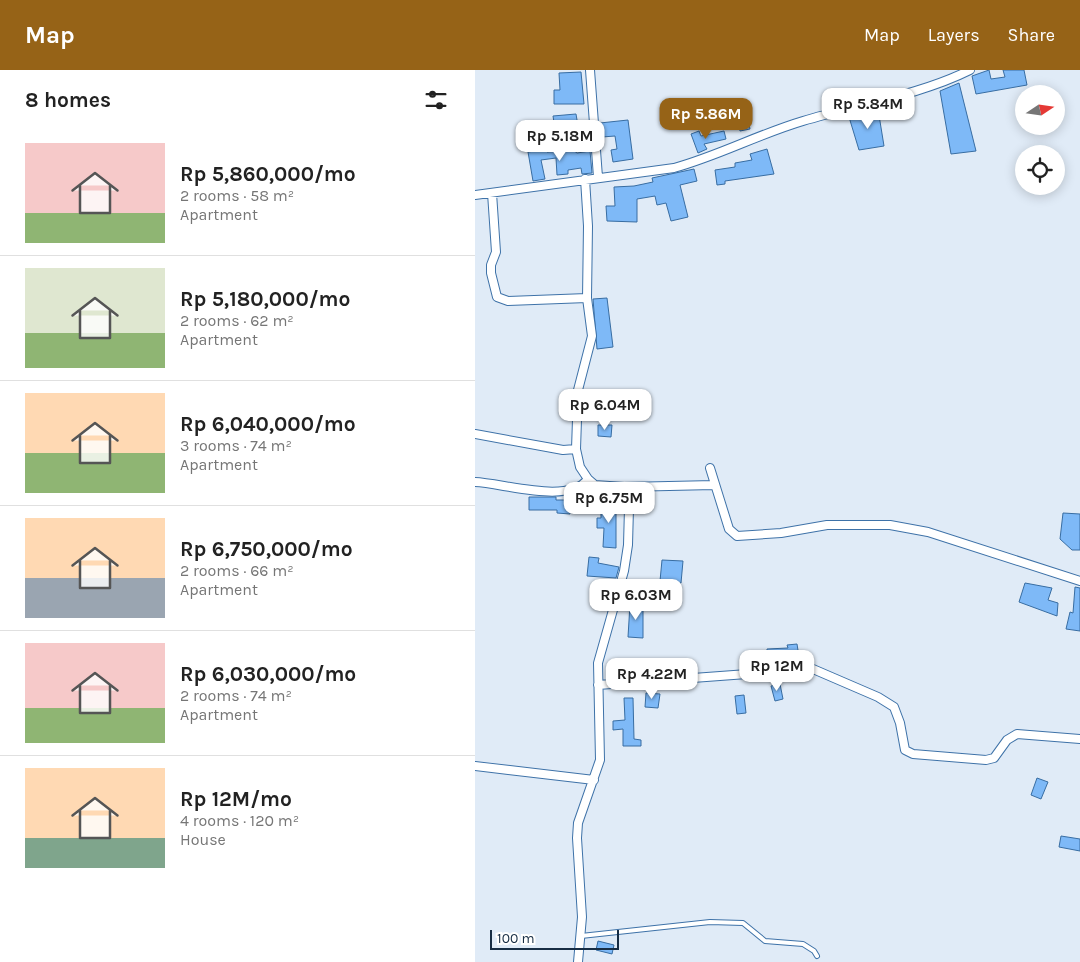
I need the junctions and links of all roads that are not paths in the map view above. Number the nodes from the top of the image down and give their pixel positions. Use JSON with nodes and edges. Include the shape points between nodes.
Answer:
{"nodes":[{"id":1,"x":590,"y":70,"type":"edge"},
{"id":2,"x":970,"y":70,"type":"edge"},
{"id":3,"x":598,"y":177,"type":"junction"},
{"id":4,"x":585,"y":179,"type":"junction"},
{"id":5,"x":492,"y":193,"type":"junction"},
{"id":6,"x":475,"y":195,"type":"edge"},
{"id":7,"x":587,"y":298,"type":"junction"},
{"id":8,"x":475,"y":434,"type":"edge"},
{"id":9,"x":570,"y":449,"type":"junction"},
{"id":10,"x":710,"y":468,"type":"dead end"},
{"id":11,"x":475,"y":482,"type":"edge"},
{"id":12,"x":586,"y":482,"type":"junction"},
{"id":13,"x":714,"y":485,"type":"junction"},
{"id":14,"x":624,"y":487,"type":"junction"},
{"id":15,"x":1080,"y":581,"type":"edge"},
{"id":16,"x":598,"y":685,"type":"junction"},
{"id":17,"x":1080,"y":739,"type":"edge"},
{"id":18,"x":475,"y":766,"type":"edge"},
{"id":19,"x":595,"y":780,"type":"junction"},
{"id":20,"x":581,"y":936,"type":"junction"},
{"id":21,"x":817,"y":956,"type":"dead end"},
{"id":22,"x":578,"y":962,"type":"edge"}],
"edges":[{"from":1,"to":3,"type":"street"},
{"from":2,"to":3,"type":"street","via":[[933,85],[800,122],[699,162],[654,172]]},
{"from":3,"to":4,"type":"street"},
{"from":4,"to":5,"type":"street"},
{"from":4,"to":7,"type":"street"},
{"from":5,"to":6,"type":"street"},
{"from":5,"to":7,"type":"street","via":[[496,252],[491,273],[497,297],[508,301]]},
{"from":7,"to":9,"type":"street","via":[[592,336],[578,390]]},
{"from":8,"to":9,"type":"street"},
{"from":9,"to":12,"type":"street"},
{"from":10,"to":13,"type":"street"},
{"from":11,"to":12,"type":"street","via":[[551,491],[576,489]]},
{"from":12,"to":14,"type":"street"},
{"from":13,"to":14,"type":"street"},
{"from":13,"to":15,"type":"street","via":[[729,529],[737,536],[827,525],[890,524],[927,532]]},
{"from":14,"to":16,"type":"street","via":[[629,508],[628,545],[624,571],[598,663]]},
{"from":16,"to":17,"type":"street","via":[[813,669],[894,707],[905,750],[913,754],[986,760],[994,758],[1007,740],[1017,734]]},
{"from":16,"to":19,"type":"street","via":[[601,751]]},
{"from":18,"to":19,"type":"street"},
{"from":19,"to":20,"type":"street","via":[[578,823]]},
{"from":20,"to":21,"type":"lane","via":[[710,922],[743,922],[769,943],[803,944]]},
{"from":20,"to":22,"type":"street"}]}
